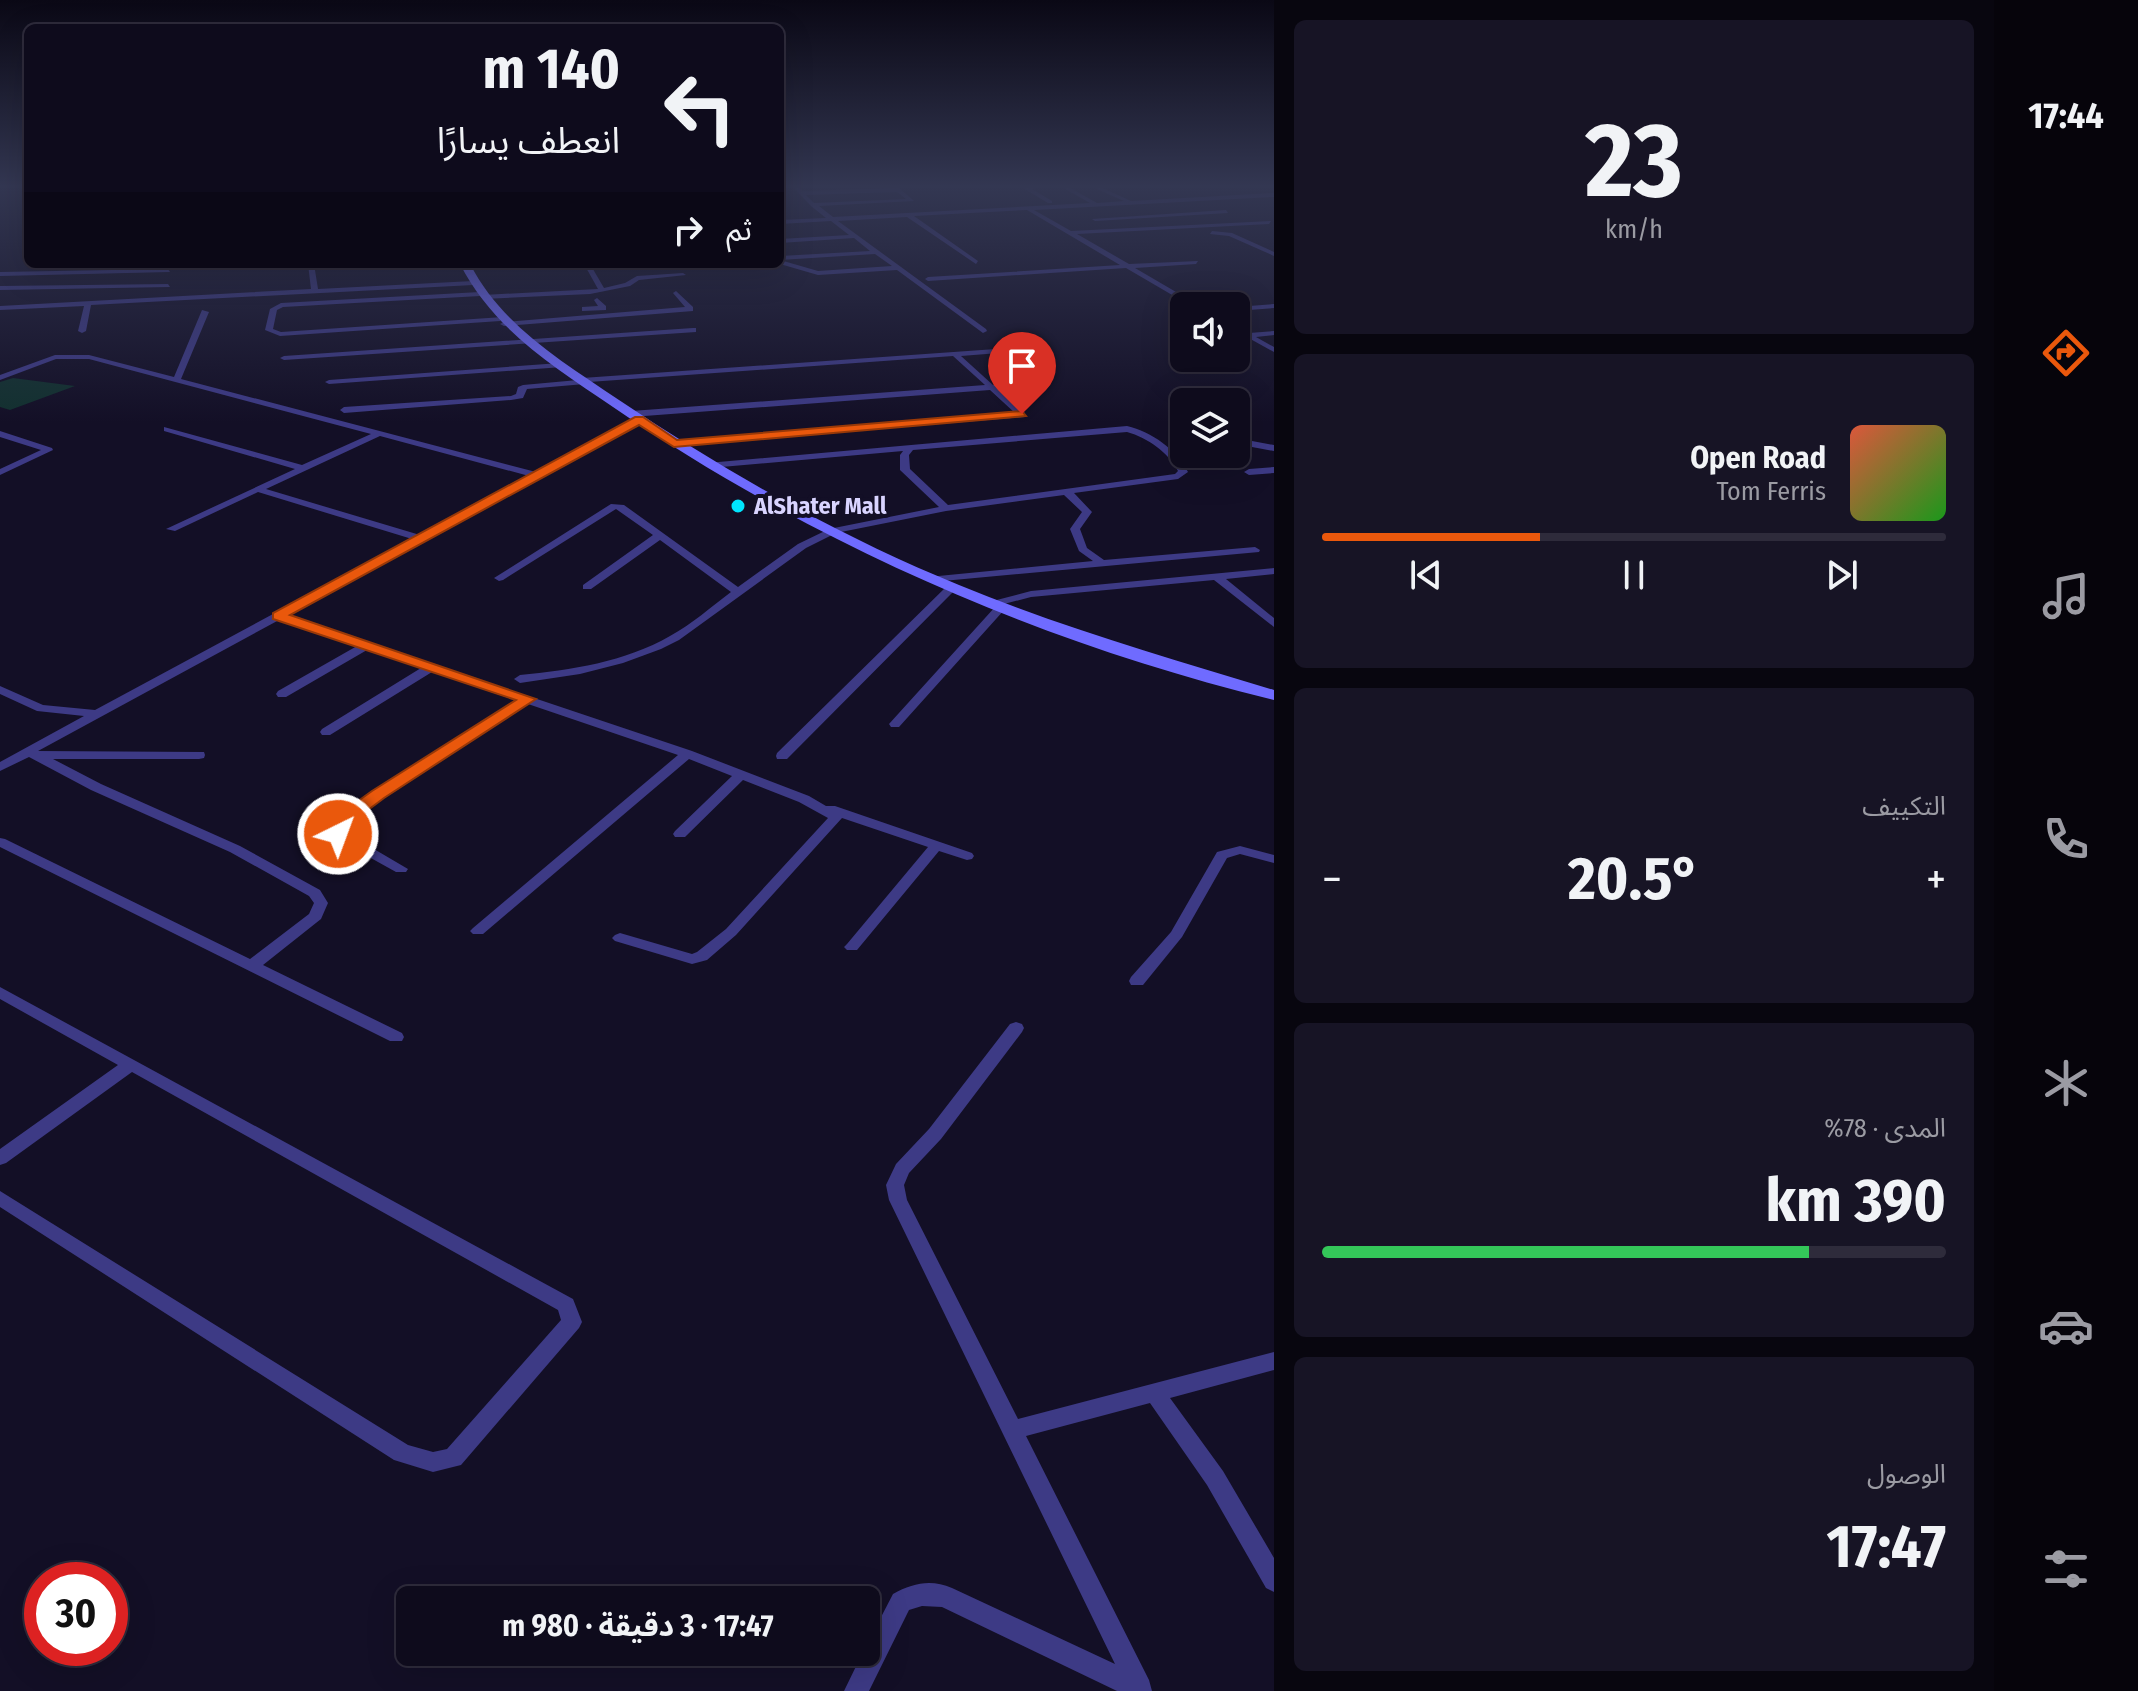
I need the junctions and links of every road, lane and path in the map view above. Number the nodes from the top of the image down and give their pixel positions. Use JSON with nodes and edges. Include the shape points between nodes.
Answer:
{"nodes":[{"id":1,"x":794,"y":265,"type":"edge"},
{"id":2,"x":894,"y":265,"type":"edge"},
{"id":3,"x":1146,"y":265,"type":"edge"},
{"id":4,"x":1128,"y":266,"type":"junction"},
{"id":5,"x":168,"y":268,"type":"edge"},
{"id":6,"x":312,"y":268,"type":"edge"},
{"id":7,"x":467,"y":268,"type":"edge"},
{"id":8,"x":589,"y":268,"type":"edge"},
{"id":9,"x":898,"y":268,"type":"junction"},
{"id":10,"x":0,"y":274,"type":"edge"},
{"id":11,"x":683,"y":275,"type":"dead end"},
{"id":12,"x":928,"y":279,"type":"dead end"},
{"id":13,"x":168,"y":286,"type":"junction"},
{"id":14,"x":0,"y":288,"type":"edge"},
{"id":15,"x":602,"y":290,"type":"junction"},
{"id":16,"x":315,"y":291,"type":"junction"},
{"id":17,"x":479,"y":292,"type":"junction"},
{"id":18,"x":1172,"y":292,"type":"edge"},
{"id":19,"x":676,"y":293,"type":"dead end"},
{"id":20,"x":167,"y":299,"type":"junction"},
{"id":21,"x":597,"y":300,"type":"dead end"},
{"id":22,"x":88,"y":304,"type":"junction"},
{"id":23,"x":1274,"y":306,"type":"edge"},
{"id":24,"x":0,"y":308,"type":"edge"},
{"id":25,"x":1250,"y":308,"type":"edge"},
{"id":26,"x":205,"y":312,"type":"dead end"},
{"id":27,"x":500,"y":320,"type":"junction"},
{"id":28,"x":420,"y":325,"type":"junction"},
{"id":29,"x":693,"y":330,"type":"dead end"},
{"id":30,"x":82,"y":331,"type":"dead end"},
{"id":31,"x":983,"y":331,"type":"dead end"},
{"id":32,"x":1274,"y":333,"type":"edge"},
{"id":33,"x":1250,"y":335,"type":"edge"},
{"id":34,"x":1250,"y":336,"type":"edge"},
{"id":35,"x":526,"y":342,"type":"junction"},
{"id":36,"x":424,"y":345,"type":"dead end"},
{"id":37,"x":1274,"y":350,"type":"edge"},
{"id":38,"x":996,"y":351,"type":"dead end"},
{"id":39,"x":955,"y":354,"type":"junction"},
{"id":40,"x":284,"y":358,"type":"dead end"},
{"id":41,"x":560,"y":365,"type":"junction"},
{"id":42,"x":0,"y":378,"type":"edge"},
{"id":43,"x":177,"y":380,"type":"junction"},
{"id":44,"x":584,"y":381,"type":"junction"},
{"id":45,"x":329,"y":382,"type":"dead end"},
{"id":46,"x":995,"y":387,"type":"junction"},
{"id":47,"x":344,"y":410,"type":"dead end"},
{"id":48,"x":635,"y":417,"type":"junction"},
{"id":49,"x":167,"y":429,"type":"dead end"},
{"id":50,"x":380,"y":433,"type":"junction"},
{"id":51,"x":0,"y":434,"type":"edge"},
{"id":52,"x":674,"y":443,"type":"junction"},
{"id":53,"x":1250,"y":444,"type":"edge"},
{"id":54,"x":911,"y":447,"type":"junction"},
{"id":55,"x":1274,"y":448,"type":"edge"},
{"id":56,"x":710,"y":465,"type":"junction"},
{"id":57,"x":305,"y":469,"type":"junction"},
{"id":58,"x":1274,"y":470,"type":"edge"},
{"id":59,"x":0,"y":472,"type":"edge"},
{"id":60,"x":1249,"y":472,"type":"dead end"},
{"id":61,"x":537,"y":475,"type":"junction"},
{"id":62,"x":260,"y":490,"type":"junction"},
{"id":63,"x":1066,"y":491,"type":"junction"},
{"id":64,"x":946,"y":508,"type":"junction"},
{"id":65,"x":171,"y":529,"type":"dead end"},
{"id":66,"x":833,"y":531,"type":"junction"},
{"id":67,"x":659,"y":536,"type":"junction"},
{"id":68,"x":419,"y":538,"type":"junction"},
{"id":69,"x":1255,"y":550,"type":"dead end"},
{"id":70,"x":1101,"y":563,"type":"junction"},
{"id":71,"x":1274,"y":571,"type":"edge"},
{"id":72,"x":1217,"y":577,"type":"junction"},
{"id":73,"x":499,"y":578,"type":"dead end"},
{"id":74,"x":932,"y":579,"type":"junction"},
{"id":75,"x":587,"y":587,"type":"dead end"},
{"id":76,"x":951,"y":588,"type":"junction"},
{"id":77,"x":738,"y":592,"type":"junction"},
{"id":78,"x":997,"y":605,"type":"junction"},
{"id":79,"x":278,"y":616,"type":"junction"},
{"id":80,"x":1274,"y":624,"type":"edge"},
{"id":81,"x":366,"y":646,"type":"junction"},
{"id":82,"x":431,"y":667,"type":"junction"},
{"id":83,"x":520,"y":679,"type":"dead end"},
{"id":84,"x":0,"y":690,"type":"edge"},
{"id":85,"x":282,"y":694,"type":"dead end"},
{"id":86,"x":1274,"y":695,"type":"edge"},
{"id":87,"x":528,"y":699,"type":"junction"},
{"id":88,"x":96,"y":714,"type":"junction"},
{"id":89,"x":895,"y":724,"type":"dead end"},
{"id":90,"x":326,"y":732,"type":"dead end"},
{"id":91,"x":33,"y":753,"type":"junction"},
{"id":92,"x":687,"y":754,"type":"junction"},
{"id":93,"x":199,"y":755,"type":"dead end"},
{"id":94,"x":782,"y":756,"type":"dead end"},
{"id":95,"x":0,"y":767,"type":"edge"},
{"id":96,"x":741,"y":775,"type":"junction"},
{"id":97,"x":822,"y":807,"type":"junction"},
{"id":98,"x":680,"y":834,"type":"dead end"},
{"id":99,"x":0,"y":842,"type":"edge"},
{"id":100,"x":936,"y":846,"type":"junction"},
{"id":101,"x":967,"y":856,"type":"dead end"},
{"id":102,"x":1274,"y":859,"type":"edge"},
{"id":103,"x":401,"y":869,"type":"dead end"},
{"id":104,"x":478,"y":931,"type":"dead end"},
{"id":105,"x":620,"y":938,"type":"dead end"},
{"id":106,"x":852,"y":947,"type":"dead end"},
{"id":107,"x":250,"y":967,"type":"junction"},
{"id":108,"x":1137,"y":981,"type":"dead end"},
{"id":109,"x":0,"y":992,"type":"edge"},
{"id":110,"x":1016,"y":1028,"type":"dead end"},
{"id":111,"x":396,"y":1037,"type":"dead end"},
{"id":112,"x":130,"y":1065,"type":"junction"},
{"id":113,"x":0,"y":1158,"type":"edge"},
{"id":114,"x":0,"y":1198,"type":"edge"},
{"id":115,"x":1274,"y":1361,"type":"edge"},
{"id":116,"x":1156,"y":1395,"type":"junction"},
{"id":117,"x":1014,"y":1430,"type":"junction"},
{"id":118,"x":1274,"y":1580,"type":"edge"},
{"id":119,"x":1142,"y":1690,"type":"edge"},
{"id":120,"x":856,"y":1691,"type":"edge"}],
"edges":[{"from":1,"to":9,"type":"street","via":[[818,273]]},
{"from":2,"to":9,"type":"street"},
{"from":3,"to":4,"type":"street"},
{"from":4,"to":12,"type":"street"},
{"from":4,"to":18,"type":"street"},
{"from":5,"to":10,"type":"street"},
{"from":5,"to":13,"type":"street"},
{"from":6,"to":16,"type":"street"},
{"from":7,"to":17,"type":"main road"},
{"from":8,"to":15,"type":"street"},
{"from":9,"to":31,"type":"street"},
{"from":11,"to":15,"type":"street","via":[[637,278],[632,284]]},
{"from":13,"to":14,"type":"street"},
{"from":13,"to":20,"type":"street"},
{"from":15,"to":17,"type":"street"},
{"from":16,"to":17,"type":"street"},
{"from":16,"to":20,"type":"street"},
{"from":17,"to":27,"type":"main road"},
{"from":17,"to":28,"type":"street","via":[[281,305],[274,309],[269,330],[280,334]]},
{"from":19,"to":27,"type":"street","via":[[690,309]]},
{"from":20,"to":22,"type":"street"},
{"from":21,"to":27,"type":"street","via":[[603,308]]},
{"from":22,"to":24,"type":"street"},
{"from":22,"to":30,"type":"street"},
{"from":23,"to":25,"type":"street"},
{"from":26,"to":43,"type":"street"},
{"from":27,"to":28,"type":"street"},
{"from":27,"to":35,"type":"main road"},
{"from":28,"to":36,"type":"street"},
{"from":29,"to":35,"type":"street"},
{"from":32,"to":33,"type":"street"},
{"from":34,"to":37,"type":"street"},
{"from":35,"to":40,"type":"street"},
{"from":35,"to":41,"type":"main road"},
{"from":38,"to":39,"type":"street"},
{"from":39,"to":44,"type":"street"},
{"from":39,"to":46,"type":"street"},
{"from":41,"to":44,"type":"main road"},
{"from":41,"to":45,"type":"street"},
{"from":42,"to":43,"type":"street","via":[[70,355]]},
{"from":43,"to":50,"type":"street"},
{"from":44,"to":47,"type":"street","via":[[525,387],[519,397],[511,398]]},
{"from":44,"to":48,"type":"main road"},
{"from":46,"to":48,"type":"street"},
{"from":46,"to":52,"type":"street","via":[[1022,415]]},
{"from":48,"to":52,"type":"main road"},
{"from":48,"to":61,"type":"street"},
{"from":49,"to":57,"type":"street"},
{"from":50,"to":57,"type":"street"},
{"from":50,"to":61,"type":"street"},
{"from":51,"to":59,"type":"street","via":[[49,450]]},
{"from":52,"to":56,"type":"main road"},
{"from":53,"to":55,"type":"street"},
{"from":54,"to":56,"type":"street"},
{"from":54,"to":63,"type":"street","via":[[1132,430],[1183,469],[1178,476]]},
{"from":54,"to":64,"type":"street","via":[[904,455],[905,470]]},
{"from":56,"to":66,"type":"main road"},
{"from":57,"to":62,"type":"street"},
{"from":58,"to":60,"type":"street"},
{"from":61,"to":68,"type":"street"},
{"from":62,"to":65,"type":"street"},
{"from":62,"to":68,"type":"street"},
{"from":63,"to":64,"type":"street"},
{"from":63,"to":70,"type":"street","via":[[1087,512],[1075,529],[1077,541]]},
{"from":64,"to":66,"type":"street"},
{"from":66,"to":74,"type":"main road"},
{"from":66,"to":77,"type":"street","via":[[802,546]]},
{"from":67,"to":73,"type":"street","via":[[621,507],[611,507]]},
{"from":67,"to":75,"type":"street"},
{"from":67,"to":77,"type":"street"},
{"from":68,"to":79,"type":"street"},
{"from":69,"to":70,"type":"street"},
{"from":70,"to":74,"type":"street"},
{"from":71,"to":72,"type":"street"},
{"from":72,"to":78,"type":"street","via":[[1031,594]]},
{"from":72,"to":80,"type":"street"},
{"from":74,"to":76,"type":"main road"},
{"from":76,"to":78,"type":"main road"},
{"from":76,"to":94,"type":"street"},
{"from":77,"to":83,"type":"street","via":[[653,650],[591,669]]},
{"from":78,"to":86,"type":"main road"},
{"from":78,"to":89,"type":"street"},
{"from":79,"to":81,"type":"street"},
{"from":79,"to":88,"type":"street"},
{"from":81,"to":82,"type":"street"},
{"from":81,"to":85,"type":"street"},
{"from":82,"to":87,"type":"street"},
{"from":82,"to":90,"type":"street"},
{"from":84,"to":88,"type":"street","via":[[41,708]]},
{"from":87,"to":92,"type":"street"},
{"from":87,"to":103,"type":"street","via":[[337,826],[338,834]]},
{"from":88,"to":91,"type":"street"},
{"from":91,"to":93,"type":"street"},
{"from":91,"to":95,"type":"street"},
{"from":91,"to":107,"type":"street","via":[[306,884],[321,903],[316,916]]},
{"from":92,"to":96,"type":"street"},
{"from":92,"to":104,"type":"street"},
{"from":96,"to":97,"type":"street"},
{"from":96,"to":98,"type":"street"},
{"from":97,"to":100,"type":"street"},
{"from":97,"to":105,"type":"street","via":[[834,814],[835,822],[702,956],[692,959]]},
{"from":99,"to":107,"type":"street"},
{"from":100,"to":101,"type":"street"},
{"from":100,"to":106,"type":"street"},
{"from":102,"to":108,"type":"street","via":[[1240,850],[1222,855],[1177,934]]},
{"from":107,"to":111,"type":"street"},
{"from":109,"to":112,"type":"street"},
{"from":110,"to":117,"type":"street","via":[[902,1169],[895,1185]]},
{"from":112,"to":113,"type":"street"},
{"from":112,"to":114,"type":"street","via":[[566,1305],[572,1322],[453,1458],[433,1462],[402,1453]]},
{"from":115,"to":116,"type":"street"},
{"from":116,"to":117,"type":"street"},
{"from":116,"to":118,"type":"street","via":[[1215,1478]]},
{"from":117,"to":119,"type":"street"},
{"from":119,"to":120,"type":"street","via":[[929,1592],[901,1602]]}]}
